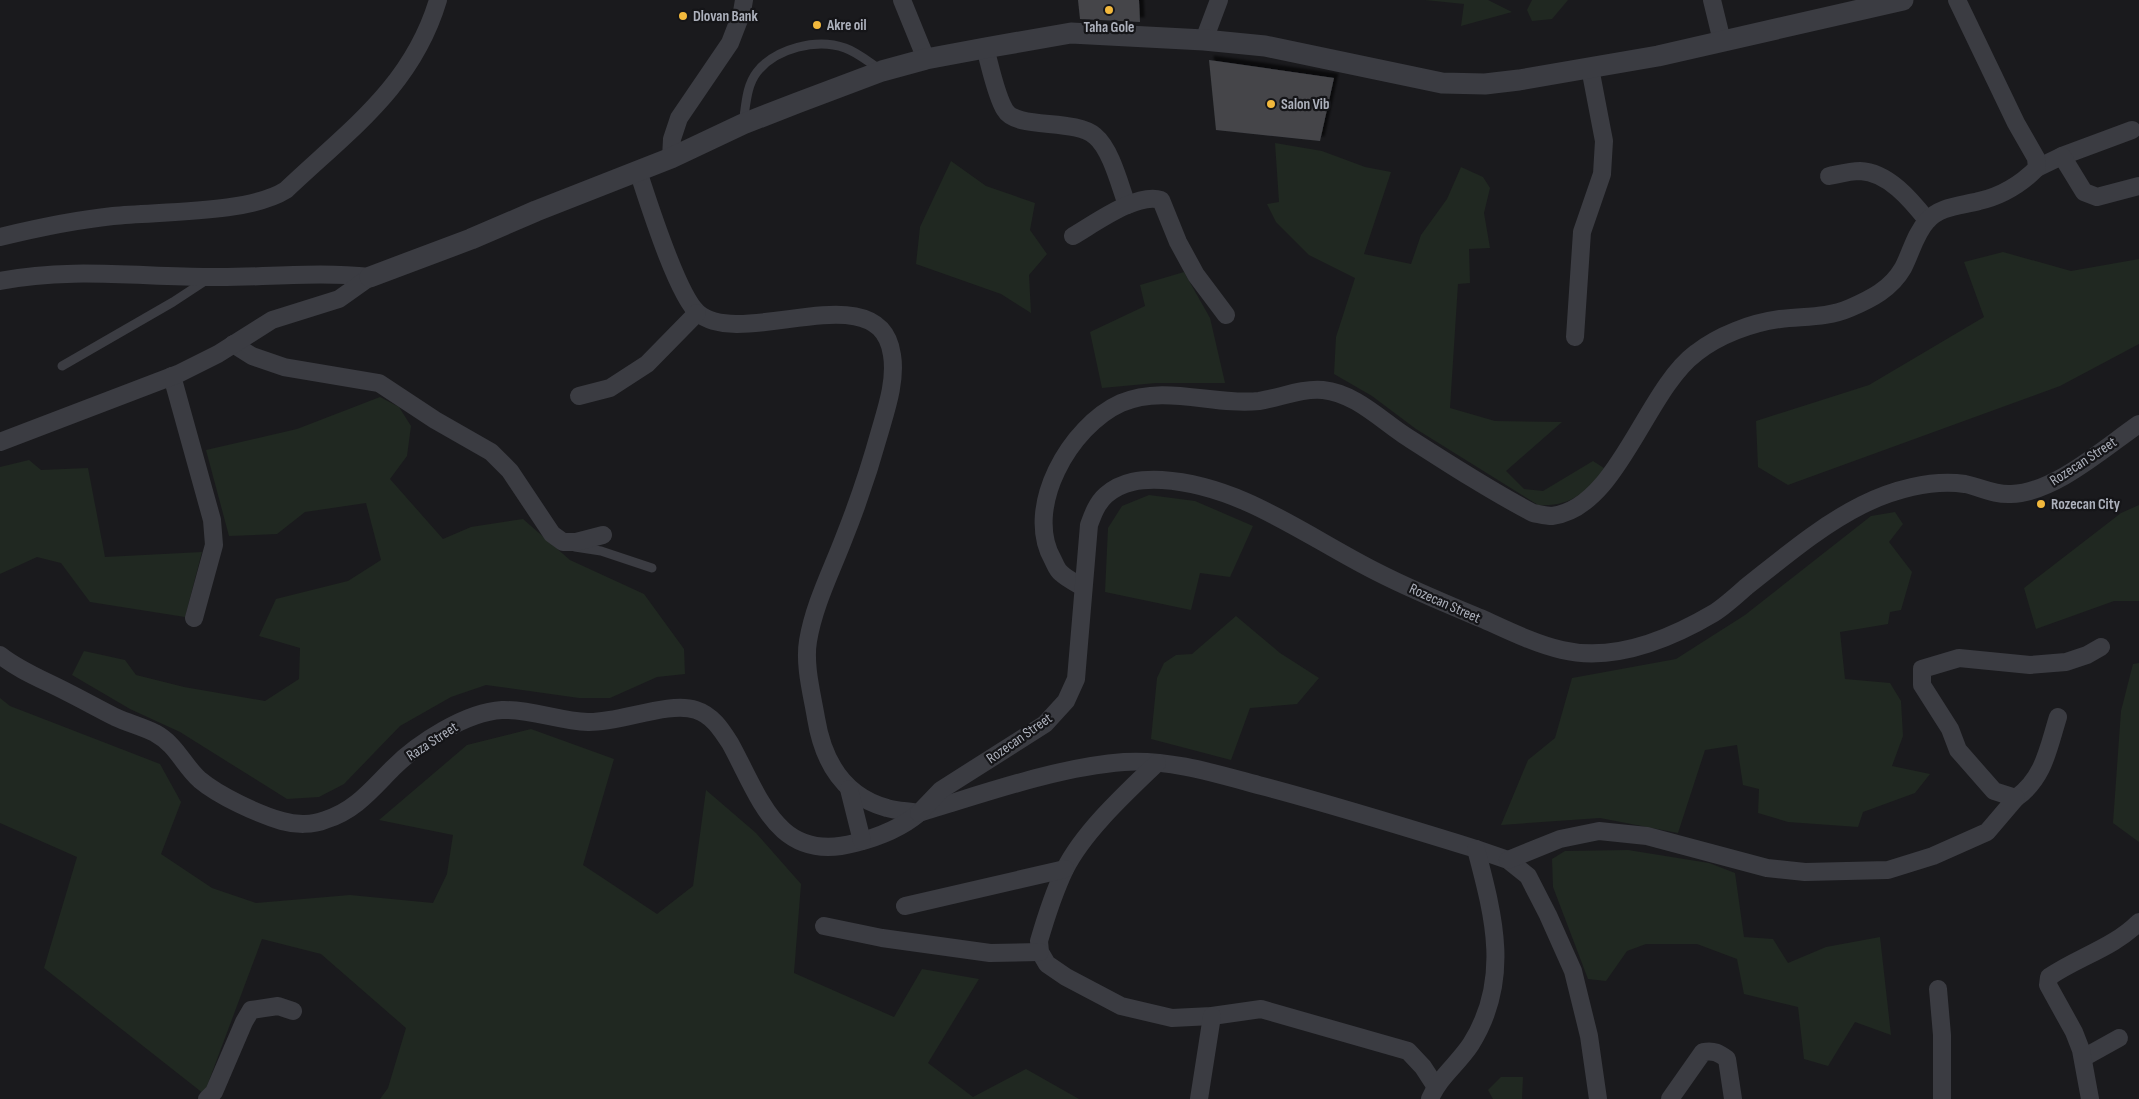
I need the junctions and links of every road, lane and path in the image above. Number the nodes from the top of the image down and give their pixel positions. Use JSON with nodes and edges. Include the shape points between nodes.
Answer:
{"nodes":[{"id":1,"x":438,"y":0,"type":"edge"},
{"id":2,"x":744,"y":0,"type":"edge"},
{"id":3,"x":902,"y":0,"type":"edge"},
{"id":4,"x":1219,"y":0,"type":"edge"},
{"id":5,"x":1712,"y":0,"type":"edge"},
{"id":6,"x":1903,"y":0,"type":"edge"},
{"id":7,"x":1957,"y":0,"type":"edge"},
{"id":8,"x":1204,"y":40,"type":"junction"},
{"id":9,"x":1722,"y":41,"type":"junction"},
{"id":10,"x":985,"y":48,"type":"junction"},
{"id":11,"x":926,"y":59,"type":"junction"},
{"id":12,"x":1590,"y":68,"type":"junction"},
{"id":13,"x":882,"y":71,"type":"junction"},
{"id":14,"x":743,"y":124,"type":"junction"},
{"id":15,"x":2132,"y":130,"type":"dead end"},
{"id":16,"x":2062,"y":156,"type":"junction"},
{"id":17,"x":671,"y":158,"type":"junction"},
{"id":18,"x":2037,"y":168,"type":"junction"},
{"id":19,"x":638,"y":171,"type":"junction"},
{"id":20,"x":1829,"y":176,"type":"dead end"},
{"id":21,"x":2139,"y":186,"type":"edge"},
{"id":22,"x":1128,"y":205,"type":"junction"},
{"id":23,"x":1927,"y":220,"type":"junction"},
{"id":24,"x":1073,"y":236,"type":"dead end"},
{"id":25,"x":0,"y":237,"type":"edge"},
{"id":26,"x":210,"y":277,"type":"junction"},
{"id":27,"x":370,"y":277,"type":"junction"},
{"id":28,"x":0,"y":281,"type":"edge"},
{"id":29,"x":697,"y":313,"type":"junction"},
{"id":30,"x":1226,"y":315,"type":"dead end"},
{"id":31,"x":1575,"y":337,"type":"dead end"},
{"id":32,"x":233,"y":344,"type":"junction"},
{"id":33,"x":62,"y":366,"type":"dead end"},
{"id":34,"x":172,"y":376,"type":"junction"},
{"id":35,"x":578,"y":396,"type":"dead end"},
{"id":36,"x":2139,"y":424,"type":"edge"},
{"id":37,"x":0,"y":442,"type":"edge"},
{"id":38,"x":602,"y":535,"type":"dead end"},
{"id":39,"x":563,"y":542,"type":"junction"},
{"id":40,"x":652,"y":568,"type":"dead end"},
{"id":41,"x":1083,"y":587,"type":"junction"},
{"id":42,"x":194,"y":618,"type":"dead end"},
{"id":43,"x":2101,"y":647,"type":"dead end"},
{"id":44,"x":0,"y":655,"type":"edge"},
{"id":45,"x":2058,"y":717,"type":"dead end"},
{"id":46,"x":1157,"y":763,"type":"junction"},
{"id":47,"x":849,"y":789,"type":"junction"},
{"id":48,"x":2016,"y":798,"type":"junction"},
{"id":49,"x":919,"y":813,"type":"junction"},
{"id":50,"x":862,"y":841,"type":"junction"},
{"id":51,"x":1476,"y":849,"type":"junction"},
{"id":52,"x":1508,"y":860,"type":"junction"},
{"id":53,"x":1065,"y":868,"type":"junction"},
{"id":54,"x":905,"y":906,"type":"dead end"},
{"id":55,"x":2139,"y":922,"type":"edge"},
{"id":56,"x":824,"y":926,"type":"dead end"},
{"id":57,"x":1040,"y":952,"type":"junction"},
{"id":58,"x":1938,"y":989,"type":"dead end"},
{"id":59,"x":293,"y":1012,"type":"dead end"},
{"id":60,"x":1212,"y":1016,"type":"junction"},
{"id":61,"x":2119,"y":1038,"type":"dead end"},
{"id":62,"x":2083,"y":1058,"type":"junction"},
{"id":63,"x":1433,"y":1093,"type":"edge"},
{"id":64,"x":208,"y":1099,"type":"edge"},
{"id":65,"x":1199,"y":1099,"type":"edge"},
{"id":66,"x":1598,"y":1099,"type":"edge"},
{"id":67,"x":1670,"y":1099,"type":"edge"},
{"id":68,"x":1733,"y":1099,"type":"edge"},
{"id":69,"x":1942,"y":1099,"type":"edge"},
{"id":70,"x":2090,"y":1099,"type":"edge"}],
"edges":[{"from":1,"to":25,"type":"street","via":[[430,27],[411,63],[374,109],[286,190],[273,198],[250,204],[111,216]]},
{"from":2,"to":17,"type":"street","via":[[730,43],[679,118],[672,139]]},
{"from":3,"to":11,"type":"street"},
{"from":4,"to":8,"type":"street"},
{"from":5,"to":9,"type":"street"},
{"from":6,"to":9,"type":"street"},
{"from":7,"to":18,"type":"street","via":[[2007,106],[2036,158]]},
{"from":8,"to":10,"type":"street","via":[[1071,33]]},
{"from":8,"to":12,"type":"street","via":[[1265,46],[1442,83],[1484,84]]},
{"from":9,"to":12,"type":"street"},
{"from":10,"to":11,"type":"street"},
{"from":10,"to":22,"type":"street","via":[[1005,112],[1015,119],[1082,128],[1096,136],[1106,150]]},
{"from":11,"to":13,"type":"street"},
{"from":12,"to":31,"type":"street","via":[[1604,141],[1602,174],[1582,232]]},
{"from":13,"to":14,"type":"street"},
{"from":13,"to":14,"type":"lane","via":[[846,48],[817,44],[796,48],[776,56],[756,73],[749,88]]},
{"from":14,"to":17,"type":"street"},
{"from":15,"to":16,"type":"street"},
{"from":16,"to":18,"type":"street"},
{"from":16,"to":21,"type":"street","via":[[2084,192],[2096,196]]},
{"from":17,"to":19,"type":"street"},
{"from":18,"to":23,"type":"street","via":[[2009,191],[1956,205]]},
{"from":19,"to":27,"type":"street"},
{"from":19,"to":29,"type":"street","via":[[679,284]]},
{"from":20,"to":23,"type":"street","via":[[1860,171],[1876,175],[1892,184]]},
{"from":22,"to":24,"type":"street"},
{"from":22,"to":30,"type":"street","via":[[1154,198],[1162,200],[1178,242],[1196,275]]},
{"from":23,"to":41,"type":"street","via":[[1903,268],[1892,283],[1875,296],[1825,316],[1754,324],[1697,352],[1663,389],[1604,483],[1586,502],[1550,516],[1533,513],[1366,407],[1336,393],[1322,390],[1297,392],[1260,401],[1160,394],[1121,404],[1082,433],[1053,477],[1044,509],[1048,552],[1060,573]]},
{"from":26,"to":27,"type":"street","via":[[338,273]]},
{"from":26,"to":28,"type":"street","via":[[44,275]]},
{"from":26,"to":33,"type":"lane"},
{"from":27,"to":32,"type":"street","via":[[339,299],[272,320]]},
{"from":29,"to":35,"type":"street","via":[[647,364],[610,388]]},
{"from":29,"to":47,"type":"street","via":[[713,321],[734,324],[845,315],[872,322],[886,334],[894,374],[885,415],[845,537],[814,615],[808,644],[810,683],[824,752]]},
{"from":32,"to":34,"type":"street"},
{"from":32,"to":39,"type":"street","via":[[252,356],[284,367],[379,383],[394,391],[435,420],[491,452],[510,471],[552,534]]},
{"from":34,"to":37,"type":"street"},
{"from":34,"to":42,"type":"street","via":[[212,520],[214,545]]},
{"from":36,"to":41,"type":"street","name":"Rozecan Street","via":[[2060,479],[2035,490],[2011,494],[1987,492],[1969,485],[1942,482],[1889,494],[1863,504],[1806,541],[1714,612],[1652,640],[1607,654],[1561,650],[1497,626],[1378,572],[1255,504],[1194,482],[1142,479],[1107,494],[1096,507],[1089,525]]},
{"from":38,"to":39,"type":"street"},
{"from":39,"to":40,"type":"lane"},
{"from":41,"to":49,"type":"street","name":"Rozecan Street","via":[[1076,680],[1066,701],[1038,729],[941,790]]},
{"from":43,"to":48,"type":"street","via":[[2066,662],[2030,665],[1959,658],[1922,669],[1922,685],[1950,729],[1958,750],[1994,791]]},
{"from":44,"to":50,"type":"street","name":"Raza Street","via":[[29,674],[155,733],[172,744],[198,778],[212,789],[284,822],[306,824],[341,814],[361,802],[396,766],[426,742],[478,715],[500,710],[523,711],[562,720],[590,722],[693,709],[708,715],[722,731],[776,826],[799,840],[821,847]]},
{"from":45,"to":48,"type":"street","via":[[2042,769],[2030,788]]},
{"from":46,"to":49,"type":"street","via":[[1092,765]]},
{"from":46,"to":51,"type":"street","via":[[1211,772]]},
{"from":46,"to":53,"type":"street","via":[[1118,801]]},
{"from":47,"to":49,"type":"street","via":[[888,808]]},
{"from":47,"to":50,"type":"street"},
{"from":48,"to":52,"type":"street","via":[[1987,832],[1933,856],[1888,870],[1805,872],[1767,868],[1647,836],[1599,831],[1560,839]]},
{"from":49,"to":50,"type":"street","name":"Raza Street","via":[[905,825]]},
{"from":51,"to":52,"type":"street"},
{"from":51,"to":63,"type":"street","via":[[1496,944],[1495,972],[1484,1020],[1470,1045]]},
{"from":52,"to":66,"type":"street","via":[[1528,876],[1573,971],[1589,1036]]},
{"from":53,"to":54,"type":"street"},
{"from":53,"to":57,"type":"street","via":[[1039,941]]},
{"from":55,"to":62,"type":"street","via":[[2116,940],[2049,977],[2048,985],[2074,1032]]},
{"from":56,"to":57,"type":"street","via":[[882,938],[990,953]]},
{"from":57,"to":60,"type":"street","via":[[1047,964],[1066,977],[1121,1006],[1172,1018]]},
{"from":58,"to":69,"type":"street"},
{"from":59,"to":64,"type":"street","via":[[278,1006],[251,1010]]},
{"from":60,"to":63,"type":"street","via":[[1261,1008],[1408,1051],[1423,1067]]},
{"from":60,"to":65,"type":"street"},
{"from":61,"to":62,"type":"street"},
{"from":62,"to":70,"type":"street"},
{"from":67,"to":68,"type":"street","via":[[1704,1052],[1711,1051],[1720,1053],[1727,1060]]}]}
